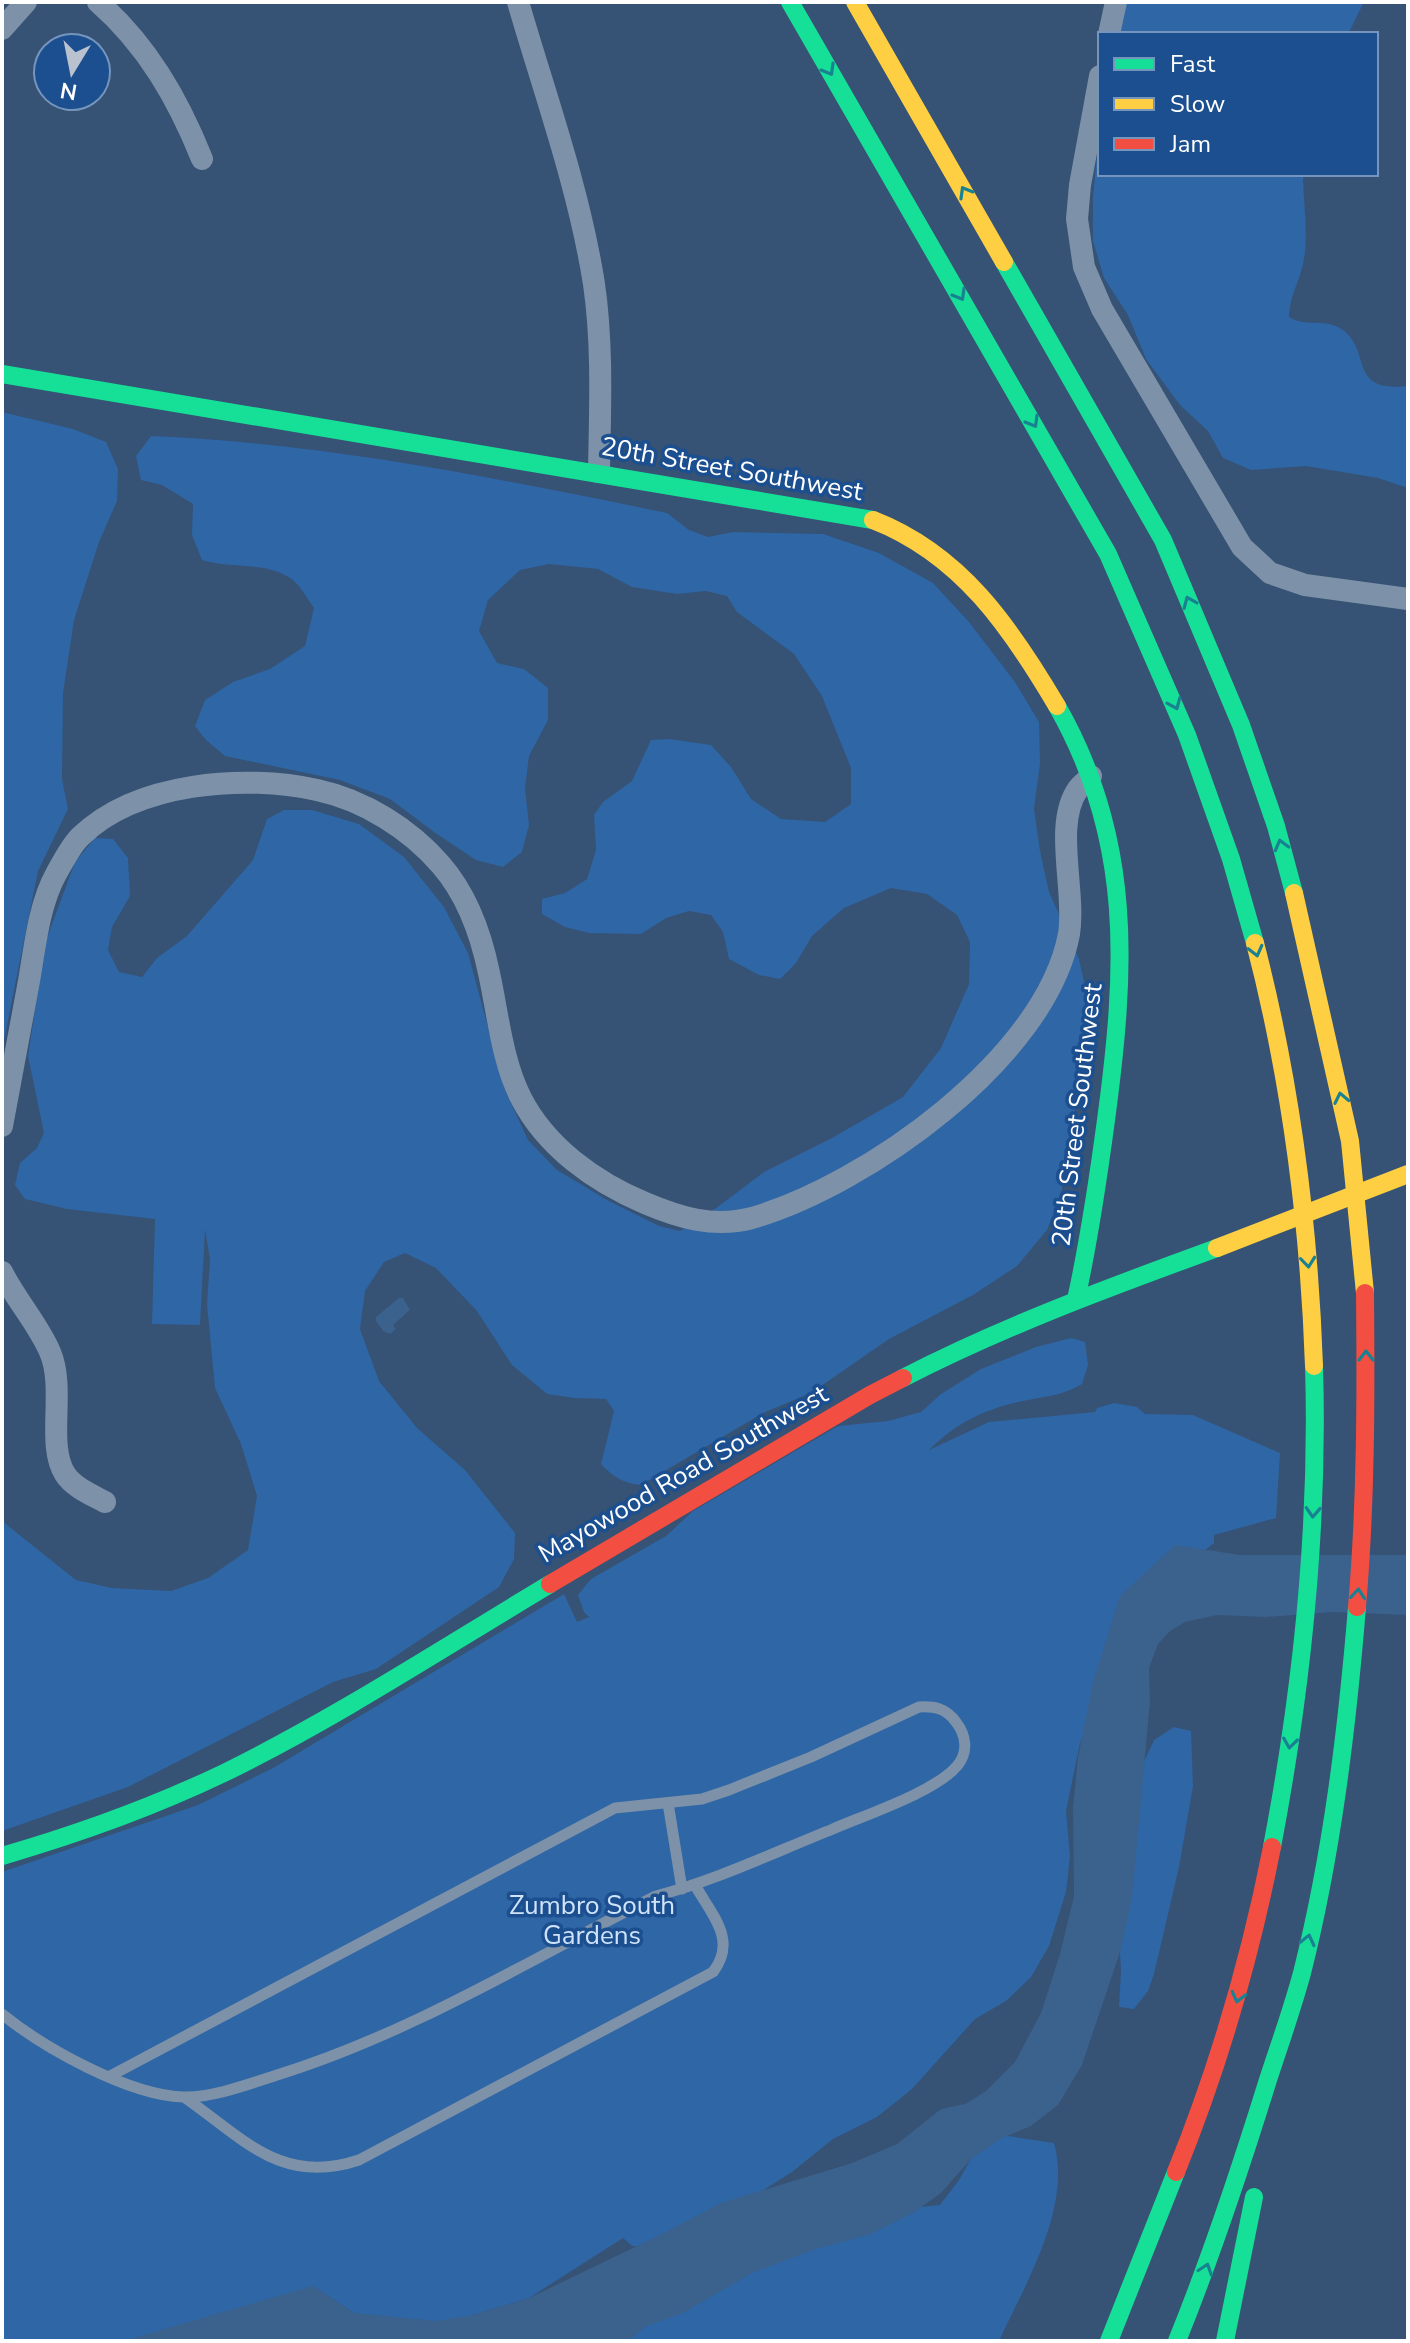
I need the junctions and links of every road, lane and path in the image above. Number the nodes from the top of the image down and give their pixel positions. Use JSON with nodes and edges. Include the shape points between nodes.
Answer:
{"nodes":[{"id":1,"x":26,"y":2,"type":"edge"},
{"id":2,"x":98,"y":2,"type":"edge"},
{"id":3,"x":518,"y":2,"type":"edge"},
{"id":4,"x":790,"y":2,"type":"edge"},
{"id":5,"x":855,"y":2,"type":"edge"},
{"id":6,"x":1116,"y":2,"type":"edge"},
{"id":7,"x":2,"y":29,"type":"edge"},
{"id":8,"x":1109,"y":32,"type":"edge"},
{"id":9,"x":1098,"y":87,"type":"edge"},
{"id":10,"x":202,"y":159,"type":"dead end"},
{"id":11,"x":2,"y":374,"type":"edge"},
{"id":12,"x":599,"y":472,"type":"junction"},
{"id":13,"x":1408,"y":599,"type":"edge"},
{"id":14,"x":1091,"y":776,"type":"junction"},
{"id":15,"x":2,"y":1126,"type":"edge"},
{"id":16,"x":1408,"y":1174,"type":"edge"},
{"id":17,"x":2,"y":1272,"type":"edge"},
{"id":18,"x":1076,"y":1300,"type":"junction"},
{"id":19,"x":105,"y":1502,"type":"dead end"},
{"id":20,"x":668,"y":1803,"type":"junction"},
{"id":21,"x":2,"y":1856,"type":"edge"},
{"id":22,"x":695,"y":1885,"type":"junction"},
{"id":23,"x":682,"y":1889,"type":"junction"},
{"id":24,"x":1301,"y":1975,"type":"junction"},
{"id":25,"x":2,"y":2014,"type":"edge"},
{"id":26,"x":110,"y":2076,"type":"junction"},
{"id":27,"x":184,"y":2097,"type":"junction"},
{"id":28,"x":1198,"y":2116,"type":"junction"},
{"id":29,"x":1103,"y":2306,"type":"dead end"},
{"id":30,"x":1109,"y":2341,"type":"edge"},
{"id":31,"x":1177,"y":2341,"type":"edge"},
{"id":32,"x":1225,"y":2341,"type":"edge"}],
"edges":[{"from":1,"to":7,"type":"street"},
{"from":2,"to":10,"type":"street","via":[[143,49],[168,86]]},
{"from":3,"to":12,"type":"street","via":[[594,284]]},
{"from":4,"to":28,"type":"main road","one_way":true,"via":[[1106,550],[1189,738],[1220,826],[1280,1049],[1311,1288],[1316,1434],[1310,1564],[1281,1804],[1259,1915]]},
{"from":24,"to":5,"type":"main road","one_way":true,"via":[[1330,1830],[1352,1672],[1366,1434],[1365,1280],[1350,1141],[1300,915],[1241,725],[1163,540]]},
{"from":6,"to":8,"type":"street"},
{"from":9,"to":13,"type":"street","via":[[1077,219],[1084,267],[1102,309],[1242,547],[1270,573],[1305,585]]},
{"from":11,"to":12,"type":"main road","name":"20th Street Southwest"},
{"from":12,"to":14,"type":"main road","name":"20th Street Southwest","via":[[867,518],[911,536],[985,598],[1017,640]]},
{"from":14,"to":15,"type":"street","via":[[1068,812],[1068,939],[1052,981],[1022,1032],[940,1113],[871,1164],[750,1218],[722,1223],[674,1215],[598,1179],[559,1148],[520,1095],[509,1067],[484,947],[469,906],[443,866],[368,808],[320,790],[270,783],[167,791],[118,810],[80,837],[53,879],[39,926]]},
{"from":14,"to":18,"type":"main road","name":"20th Street Southwest","via":[[1118,892],[1121,996],[1089,1246]]},
{"from":16,"to":18,"type":"main road","name":"Mayowood Road Southwest","bridge":true},
{"from":17,"to":19,"type":"street","via":[[49,1351],[57,1375],[57,1446],[65,1474]]},
{"from":18,"to":21,"type":"main road","name":"Mayowood Road Southwest","via":[[958,1350],[870,1395],[266,1750],[137,1810]]},
{"from":20,"to":22,"type":"lane","via":[[729,1790],[919,1707],[944,1710],[965,1739],[959,1764],[928,1786]]},
{"from":20,"to":23,"type":"lane"},
{"from":20,"to":26,"type":"lane","via":[[615,1808]]},
{"from":22,"to":23,"type":"lane"},
{"from":22,"to":27,"type":"lane","via":[[722,1932],[723,1960],[713,1972],[359,2160],[337,2168],[305,2169],[271,2159]]},
{"from":23,"to":27,"type":"lane","via":[[656,1896],[422,2019],[345,2052],[234,2088]]},
{"from":31,"to":24,"type":"main road","one_way":true},
{"from":24,"to":32,"type":"main road"},
{"from":25,"to":26,"type":"lane","via":[[67,2056]]},
{"from":26,"to":27,"type":"lane"},
{"from":28,"to":29,"type":"main road"},
{"from":28,"to":30,"type":"main road"}]}
